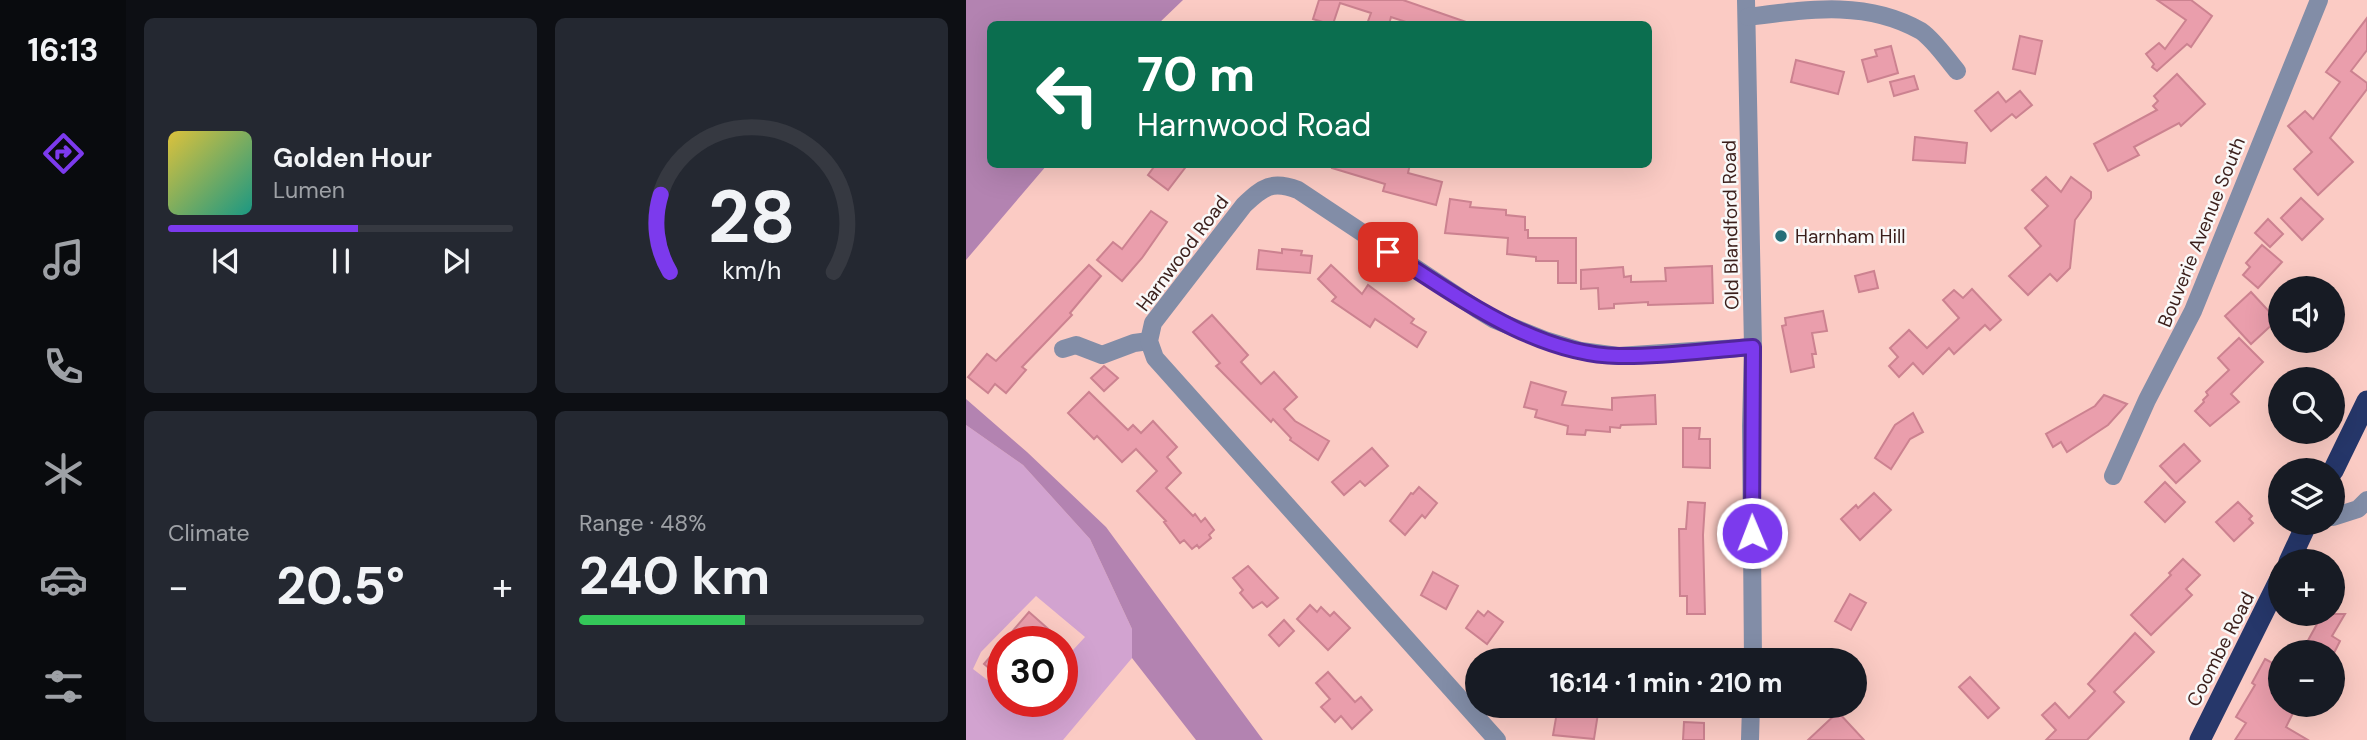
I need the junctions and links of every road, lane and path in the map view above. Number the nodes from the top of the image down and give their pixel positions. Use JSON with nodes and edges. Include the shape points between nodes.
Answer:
{"nodes":[{"id":1,"x":2319,"y":0,"type":"edge"},
{"id":2,"x":1747,"y":8,"type":"edge"},
{"id":3,"x":1957,"y":71,"type":"dead end"},
{"id":4,"x":1149,"y":341,"type":"junction"},
{"id":5,"x":1753,"y":347,"type":"junction"},
{"id":6,"x":1063,"y":349,"type":"dead end"},
{"id":7,"x":2367,"y":401,"type":"edge"},
{"id":8,"x":2339,"y":458,"type":"edge"},
{"id":9,"x":2113,"y":476,"type":"dead end"},
{"id":10,"x":2367,"y":500,"type":"edge"},
{"id":11,"x":2345,"y":513,"type":"edge"},
{"id":12,"x":2268,"y":603,"type":"edge"},
{"id":13,"x":1753,"y":648,"type":"edge"},
{"id":14,"x":1751,"y":718,"type":"edge"},
{"id":15,"x":1497,"y":740,"type":"edge"},
{"id":16,"x":1750,"y":740,"type":"edge"},
{"id":17,"x":2200,"y":740,"type":"edge"}],
"edges":[{"from":1,"to":9,"type":"street","name":"Bouverie Avenue South","via":[[2193,311]]},
{"from":2,"to":3,"type":"street","via":[[1873,7],[1923,32]]},
{"from":2,"to":5,"type":"street","name":"Old Blandford Road"},
{"from":4,"to":5,"type":"street","name":"Harnwood Road","via":[[1153,323],[1244,205],[1261,189],[1284,185],[1495,320],[1545,340],[1618,356]]},
{"from":4,"to":6,"type":"street","name":"Harnwood Road","via":[[1102,355],[1076,345]]},
{"from":4,"to":15,"type":"street","name":"Harnwood Road","via":[[1155,358]]},
{"from":5,"to":13,"type":"street","name":"Old Blandford Road"},
{"from":7,"to":8,"type":"highway"},
{"from":10,"to":11,"type":"street"},
{"from":12,"to":17,"type":"highway","name":"Coombe Road"},
{"from":14,"to":16,"type":"street"}]}
